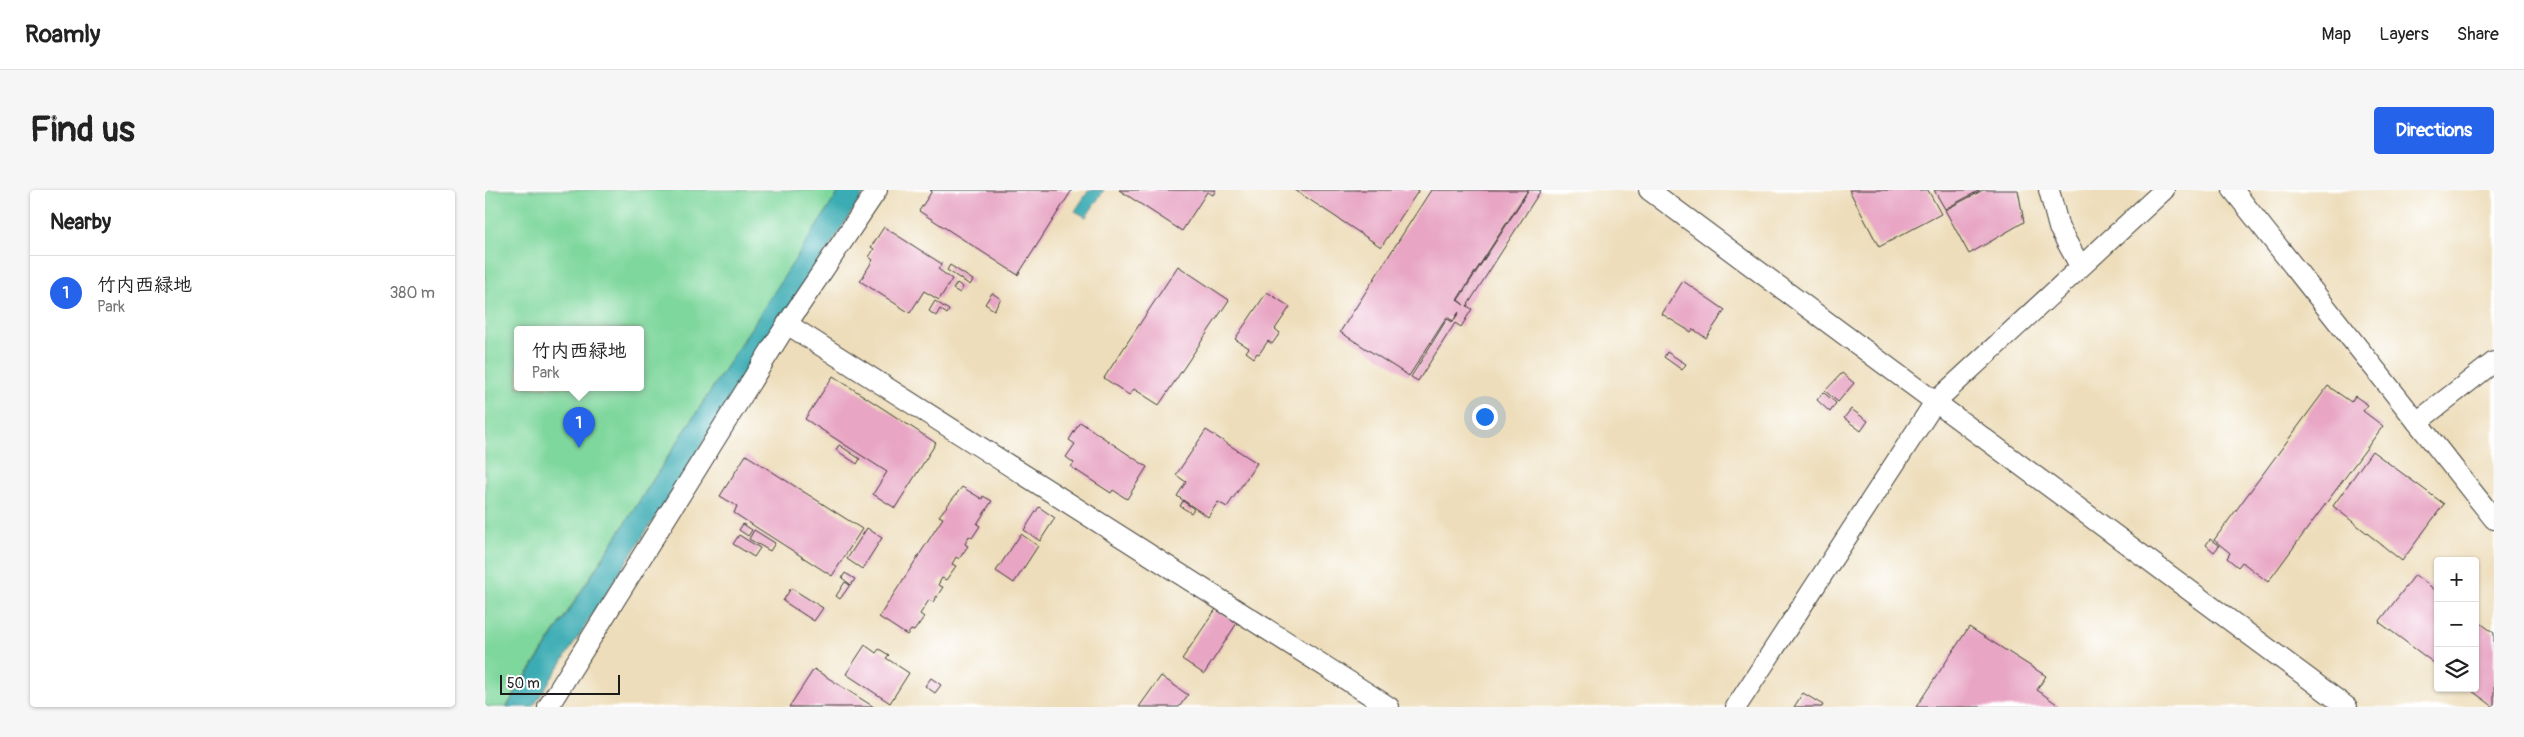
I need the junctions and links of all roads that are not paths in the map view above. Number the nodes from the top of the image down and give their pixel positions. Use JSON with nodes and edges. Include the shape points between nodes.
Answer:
{"nodes":[{"id":1,"x":877,"y":190,"type":"edge"},
{"id":2,"x":1649,"y":190,"type":"edge"},
{"id":3,"x":2049,"y":190,"type":"edge"},
{"id":4,"x":2164,"y":190,"type":"edge"},
{"id":5,"x":2233,"y":190,"type":"edge"},
{"id":6,"x":2080,"y":266,"type":"junction"},
{"id":7,"x":787,"y":324,"type":"junction"},
{"id":8,"x":2494,"y":362,"type":"edge"},
{"id":9,"x":1935,"y":402,"type":"junction"},
{"id":10,"x":2417,"y":422,"type":"junction"},
{"id":11,"x":2494,"y":519,"type":"edge"},
{"id":12,"x":548,"y":707,"type":"edge"},
{"id":13,"x":1389,"y":707,"type":"edge"},
{"id":14,"x":1736,"y":707,"type":"edge"},
{"id":15,"x":2347,"y":707,"type":"edge"}],
"edges":[{"from":1,"to":7,"type":"street"},
{"from":2,"to":9,"type":"street"},
{"from":3,"to":6,"type":"street","via":[[2059,228]]},
{"from":4,"to":6,"type":"street"},
{"from":5,"to":10,"type":"street"},
{"from":6,"to":9,"type":"street"},
{"from":7,"to":12,"type":"street"},
{"from":7,"to":13,"type":"street"},
{"from":8,"to":10,"type":"street"},
{"from":9,"to":14,"type":"street"},
{"from":9,"to":15,"type":"street"},
{"from":10,"to":11,"type":"street"}]}
